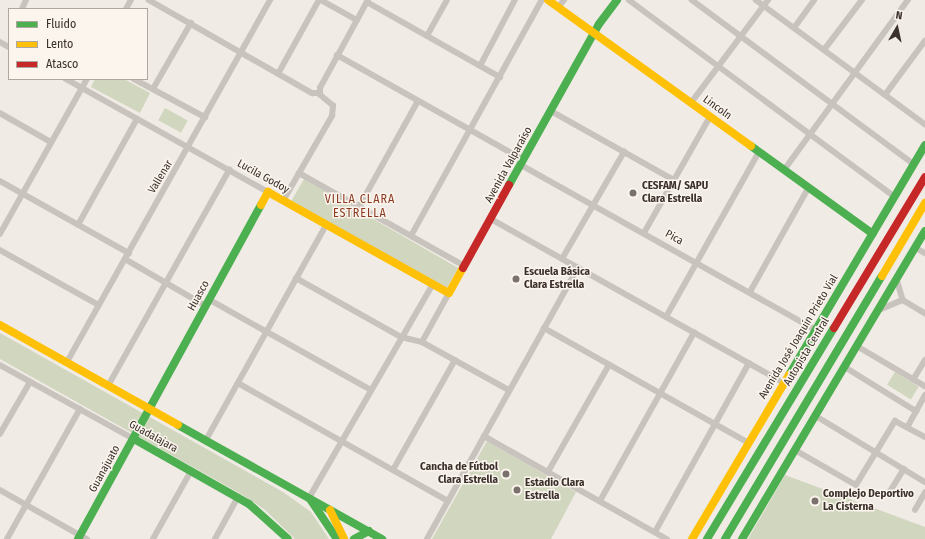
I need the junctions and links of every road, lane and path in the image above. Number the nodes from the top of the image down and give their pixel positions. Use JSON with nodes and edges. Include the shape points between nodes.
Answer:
{"nodes":[{"id":1,"x":149,"y":0,"type":"edge"},
{"id":2,"x":270,"y":0,"type":"edge"},
{"id":3,"x":320,"y":0,"type":"edge"},
{"id":4,"x":447,"y":0,"type":"edge"},
{"id":5,"x":515,"y":0,"type":"edge"},
{"id":6,"x":542,"y":0,"type":"edge"},
{"id":7,"x":548,"y":0,"type":"edge"},
{"id":8,"x":564,"y":0,"type":"edge"},
{"id":9,"x":616,"y":0,"type":"edge"},
{"id":10,"x":629,"y":0,"type":"edge"},
{"id":11,"x":692,"y":0,"type":"edge"},
{"id":12,"x":756,"y":0,"type":"edge"},
{"id":13,"x":768,"y":0,"type":"edge"},
{"id":14,"x":814,"y":0,"type":"edge"},
{"id":15,"x":862,"y":0,"type":"edge"},
{"id":16,"x":908,"y":0,"type":"edge"},
{"id":17,"x":367,"y":1,"type":"edge"},
{"id":18,"x":764,"y":6,"type":"junction"},
{"id":19,"x":558,"y":8,"type":"junction"},
{"id":20,"x":357,"y":20,"type":"junction"},
{"id":21,"x":191,"y":23,"type":"junction"},
{"id":22,"x":794,"y":28,"type":"junction"},
{"id":23,"x":594,"y":33,"type":"junction"},
{"id":24,"x":427,"y":36,"type":"junction"},
{"id":25,"x":741,"y":36,"type":"junction"},
{"id":26,"x":925,"y":40,"type":"edge"},
{"id":27,"x":824,"y":50,"type":"junction"},
{"id":28,"x":241,"y":53,"type":"junction"},
{"id":29,"x":337,"y":55,"type":"junction"},
{"id":30,"x":480,"y":66,"type":"junction"},
{"id":31,"x":719,"y":66,"type":"junction"},
{"id":32,"x":855,"y":73,"type":"junction"},
{"id":33,"x":278,"y":74,"type":"junction"},
{"id":34,"x":500,"y":77,"type":"junction"},
{"id":35,"x":68,"y":80,"type":"edge"},
{"id":36,"x":86,"y":80,"type":"edge"},
{"id":37,"x":136,"y":80,"type":"edge"},
{"id":38,"x":82,"y":88,"type":"junction"},
{"id":39,"x":152,"y":89,"type":"junction"},
{"id":40,"x":320,"y":93,"type":"junction"},
{"id":41,"x":885,"y":95,"type":"junction"},
{"id":42,"x":418,"y":101,"type":"junction"},
{"id":43,"x":691,"y":103,"type":"junction"},
{"id":44,"x":832,"y":104,"type":"junction"},
{"id":45,"x":551,"y":111,"type":"junction"},
{"id":46,"x":0,"y":113,"type":"edge"},
{"id":47,"x":205,"y":117,"type":"junction"},
{"id":48,"x":710,"y":117,"type":"junction"},
{"id":49,"x":137,"y":119,"type":"junction"},
{"id":50,"x":925,"y":124,"type":"edge"},
{"id":51,"x":470,"y":130,"type":"junction"},
{"id":52,"x":810,"y":134,"type":"junction"},
{"id":53,"x":51,"y":142,"type":"junction"},
{"id":54,"x":925,"y":145,"type":"edge"},
{"id":55,"x":188,"y":148,"type":"junction"},
{"id":56,"x":624,"y":152,"type":"junction"},
{"id":57,"x":759,"y":152,"type":"junction"},
{"id":58,"x":523,"y":162,"type":"junction"},
{"id":59,"x":914,"y":164,"type":"junction"},
{"id":60,"x":229,"y":170,"type":"junction"},
{"id":61,"x":784,"y":170,"type":"junction"},
{"id":62,"x":300,"y":173,"type":"junction"},
{"id":63,"x":925,"y":177,"type":"edge"},
{"id":64,"x":674,"y":180,"type":"junction"},
{"id":65,"x":0,"y":181,"type":"edge"},
{"id":66,"x":809,"y":187,"type":"junction"},
{"id":67,"x":268,"y":192,"type":"junction"},
{"id":68,"x":22,"y":194,"type":"junction"},
{"id":69,"x":895,"y":197,"type":"junction"},
{"id":70,"x":284,"y":201,"type":"junction"},
{"id":71,"x":925,"y":203,"type":"edge"},
{"id":72,"x":593,"y":205,"type":"junction"},
{"id":73,"x":359,"y":206,"type":"junction"},
{"id":74,"x":491,"y":219,"type":"junction"},
{"id":75,"x":78,"y":225,"type":"junction"},
{"id":76,"x":326,"y":225,"type":"junction"},
{"id":77,"x":925,"y":231,"type":"edge"},
{"id":78,"x":644,"y":233,"type":"junction"},
{"id":79,"x":0,"y":234,"type":"edge"},
{"id":80,"x":873,"y":234,"type":"junction"},
{"id":81,"x":411,"y":236,"type":"junction"},
{"id":82,"x":916,"y":248,"type":"junction"},
{"id":83,"x":0,"y":250,"type":"edge"},
{"id":84,"x":129,"y":253,"type":"junction"},
{"id":85,"x":925,"y":253,"type":"edge"},
{"id":86,"x":125,"y":259,"type":"junction"},
{"id":87,"x":562,"y":259,"type":"junction"},
{"id":88,"x":696,"y":263,"type":"junction"},
{"id":89,"x":465,"y":266,"type":"junction"},
{"id":90,"x":578,"y":268,"type":"junction"},
{"id":91,"x":296,"y":278,"type":"junction"},
{"id":92,"x":897,"y":279,"type":"junction"},
{"id":93,"x":166,"y":282,"type":"junction"},
{"id":94,"x":433,"y":284,"type":"junction"},
{"id":95,"x":750,"y":292,"type":"junction"},
{"id":96,"x":449,"y":293,"type":"junction"},
{"id":97,"x":903,"y":300,"type":"junction"},
{"id":98,"x":208,"y":303,"type":"junction"},
{"id":99,"x":99,"y":306,"type":"junction"},
{"id":100,"x":878,"y":311,"type":"junction"},
{"id":101,"x":925,"y":313,"type":"edge"},
{"id":102,"x":666,"y":317,"type":"junction"},
{"id":103,"x":0,"y":325,"type":"edge"},
{"id":104,"x":544,"y":328,"type":"junction"},
{"id":105,"x":816,"y":330,"type":"junction"},
{"id":106,"x":266,"y":331,"type":"junction"},
{"id":107,"x":694,"y":333,"type":"junction"},
{"id":108,"x":401,"y":337,"type":"junction"},
{"id":109,"x":422,"y":342,"type":"junction"},
{"id":110,"x":857,"y":346,"type":"junction"},
{"id":111,"x":455,"y":360,"type":"junction"},
{"id":112,"x":925,"y":360,"type":"edge"},
{"id":113,"x":67,"y":362,"type":"junction"},
{"id":114,"x":749,"y":363,"type":"junction"},
{"id":115,"x":0,"y":365,"type":"edge"},
{"id":116,"x":609,"y":365,"type":"junction"},
{"id":117,"x":845,"y":367,"type":"junction"},
{"id":118,"x":913,"y":380,"type":"junction"},
{"id":119,"x":30,"y":382,"type":"junction"},
{"id":120,"x":238,"y":383,"type":"junction"},
{"id":121,"x":785,"y":383,"type":"junction"},
{"id":122,"x":108,"y":386,"type":"junction"},
{"id":123,"x":925,"y":386,"type":"edge"},
{"id":124,"x":371,"y":390,"type":"junction"},
{"id":125,"x":510,"y":390,"type":"junction"},
{"id":126,"x":660,"y":394,"type":"junction"},
{"id":127,"x":925,"y":395,"type":"edge"},
{"id":128,"x":80,"y":409,"type":"junction"},
{"id":129,"x":150,"y":409,"type":"junction"},
{"id":130,"x":916,"y":411,"type":"junction"},
{"id":131,"x":816,"y":416,"type":"junction"},
{"id":132,"x":715,"y":424,"type":"junction"},
{"id":133,"x":908,"y":426,"type":"junction"},
{"id":134,"x":0,"y":434,"type":"edge"},
{"id":135,"x":484,"y":436,"type":"junction"},
{"id":136,"x":925,"y":437,"type":"edge"},
{"id":137,"x":134,"y":439,"type":"junction"},
{"id":138,"x":206,"y":440,"type":"junction"},
{"id":139,"x":342,"y":441,"type":"junction"},
{"id":140,"x":749,"y":443,"type":"junction"},
{"id":141,"x":795,"y":450,"type":"junction"},
{"id":142,"x":876,"y":452,"type":"junction"},
{"id":143,"x":904,"y":469,"type":"junction"},
{"id":144,"x":393,"y":470,"type":"junction"},
{"id":145,"x":191,"y":471,"type":"junction"},
{"id":146,"x":548,"y":472,"type":"junction"},
{"id":147,"x":925,"y":482,"type":"edge"},
{"id":148,"x":0,"y":490,"type":"edge"},
{"id":149,"x":889,"y":493,"type":"dead end"},
{"id":150,"x":925,"y":493,"type":"edge"},
{"id":151,"x":238,"y":497,"type":"junction"},
{"id":152,"x":309,"y":498,"type":"junction"},
{"id":153,"x":448,"y":501,"type":"junction"},
{"id":154,"x":600,"y":501,"type":"junction"},
{"id":155,"x":26,"y":505,"type":"junction"},
{"id":156,"x":330,"y":510,"type":"junction"},
{"id":157,"x":915,"y":510,"type":"dead end"},
{"id":158,"x":369,"y":532,"type":"junction"},
{"id":159,"x":655,"y":532,"type":"junction"},
{"id":160,"x":82,"y":538,"type":"edge"},
{"id":161,"x":285,"y":538,"type":"edge"},
{"id":162,"x":7,"y":539,"type":"edge"},
{"id":163,"x":153,"y":539,"type":"edge"},
{"id":164,"x":215,"y":539,"type":"edge"},
{"id":165,"x":337,"y":539,"type":"edge"},
{"id":166,"x":344,"y":539,"type":"edge"},
{"id":167,"x":354,"y":539,"type":"edge"},
{"id":168,"x":382,"y":539,"type":"edge"},
{"id":169,"x":427,"y":539,"type":"edge"},
{"id":170,"x":667,"y":539,"type":"edge"},
{"id":171,"x":692,"y":539,"type":"edge"},
{"id":172,"x":708,"y":539,"type":"edge"},
{"id":173,"x":725,"y":539,"type":"edge"},
{"id":174,"x":742,"y":539,"type":"edge"}],
"edges":[{"from":1,"to":21,"type":"street"},
{"from":2,"to":28,"type":"street","name":"Vallenar"},
{"from":3,"to":20,"type":"street"},
{"from":3,"to":33,"type":"street"},
{"from":4,"to":24,"type":"street"},
{"from":5,"to":30,"type":"street"},
{"from":6,"to":34,"type":"street"},
{"from":7,"to":19,"type":"main road","name":"Lincoln"},
{"from":8,"to":19,"type":"street"},
{"from":9,"to":23,"type":"main road","name":"Avenida Valparaíso"},
{"from":10,"to":31,"type":"street"},
{"from":11,"to":25,"type":"street"},
{"from":12,"to":18,"type":"street"},
{"from":13,"to":18,"type":"street"},
{"from":14,"to":22,"type":"street"},
{"from":15,"to":27,"type":"street"},
{"from":16,"to":32,"type":"street"},
{"from":17,"to":20,"type":"street"},
{"from":17,"to":24,"type":"street"},
{"from":18,"to":22,"type":"street"},
{"from":18,"to":25,"type":"street"},
{"from":19,"to":23,"type":"main road","name":"Lincoln"},
{"from":20,"to":29,"type":"street"},
{"from":21,"to":28,"type":"street"},
{"from":21,"to":39,"type":"street"},
{"from":22,"to":27,"type":"street"},
{"from":23,"to":43,"type":"main road","name":"Lincoln"},
{"from":23,"to":45,"type":"main road","name":"Avenida Valparaíso"},
{"from":24,"to":30,"type":"street"},
{"from":25,"to":31,"type":"street"},
{"from":25,"to":44,"type":"street"},
{"from":26,"to":41,"type":"street"},
{"from":27,"to":32,"type":"street"},
{"from":28,"to":33,"type":"street"},
{"from":28,"to":47,"type":"street","name":"Vallenar"},
{"from":29,"to":40,"type":"street"},
{"from":29,"to":42,"type":"street","name":"Pica"},
{"from":30,"to":34,"type":"street"},
{"from":31,"to":43,"type":"street"},
{"from":31,"to":52,"type":"street"},
{"from":32,"to":41,"type":"street"},
{"from":32,"to":44,"type":"street"},
{"from":33,"to":40,"type":"street","via":[[312,94]]},
{"from":34,"to":51,"type":"street"},
{"from":35,"to":38,"type":"street","name":"Lucila Godoy"},
{"from":36,"to":38,"type":"street"},
{"from":37,"to":39,"type":"street"},
{"from":38,"to":49,"type":"street","name":"Lucila Godoy"},
{"from":38,"to":53,"type":"street"},
{"from":39,"to":47,"type":"street"},
{"from":40,"to":62,"type":"street","via":[[331,104],[333,113]]},
{"from":41,"to":50,"type":"street"},
{"from":42,"to":51,"type":"street","name":"Pica"},
{"from":42,"to":73,"type":"street"},
{"from":43,"to":48,"type":"main road","name":"Lincoln"},
{"from":44,"to":52,"type":"street"},
{"from":44,"to":59,"type":"street"},
{"from":45,"to":56,"type":"street"},
{"from":45,"to":58,"type":"main road","name":"Avenida Valparaíso"},
{"from":46,"to":53,"type":"street"},
{"from":47,"to":55,"type":"street","name":"Vallenar"},
{"from":48,"to":57,"type":"main road","name":"Lincoln"},
{"from":48,"to":64,"type":"street"},
{"from":49,"to":55,"type":"street","name":"Lucila Godoy"},
{"from":49,"to":75,"type":"street"},
{"from":51,"to":58,"type":"street","name":"Pica"},
{"from":51,"to":81,"type":"street"},
{"from":52,"to":61,"type":"street"},
{"from":52,"to":69,"type":"street"},
{"from":53,"to":68,"type":"street"},
{"from":54,"to":59,"type":"main road","name":"Avenida José Joaquín Prieto Vial"},
{"from":55,"to":60,"type":"street","name":"Lucila Godoy"},
{"from":55,"to":84,"type":"street","name":"Vallenar"},
{"from":56,"to":64,"type":"street"},
{"from":56,"to":72,"type":"street"},
{"from":57,"to":61,"type":"main road","name":"Lincoln"},
{"from":57,"to":88,"type":"street"},
{"from":58,"to":72,"type":"street","name":"Pica"},
{"from":58,"to":74,"type":"main road","name":"Avenida Valparaíso"},
{"from":59,"to":69,"type":"main road","name":"Avenida José Joaquín Prieto Vial"},
{"from":60,"to":67,"type":"street","name":"Lucila Godoy"},
{"from":60,"to":93,"type":"street"},
{"from":61,"to":66,"type":"main road","name":"Lincoln"},
{"from":62,"to":70,"type":"street"},
{"from":62,"to":73,"type":"street"},
{"from":63,"to":172,"type":"main road","name":"Autopista Central"},
{"from":64,"to":78,"type":"street"},
{"from":65,"to":68,"type":"street"},
{"from":66,"to":80,"type":"main road","name":"Lincoln"},
{"from":66,"to":95,"type":"street"},
{"from":67,"to":70,"type":"main road","name":"Lucila Godoy"},
{"from":67,"to":98,"type":"main road","name":"Huasco"},
{"from":68,"to":75,"type":"street"},
{"from":68,"to":79,"type":"street"},
{"from":69,"to":80,"type":"main road","name":"Avenida José Joaquín Prieto Vial"},
{"from":70,"to":76,"type":"main road","name":"Lucila Godoy"},
{"from":71,"to":173,"type":"main road"},
{"from":72,"to":78,"type":"street","name":"Pica"},
{"from":72,"to":87,"type":"street"},
{"from":73,"to":81,"type":"street"},
{"from":74,"to":87,"type":"street"},
{"from":74,"to":89,"type":"main road","name":"Avenida Valparaíso"},
{"from":75,"to":84,"type":"street"},
{"from":76,"to":91,"type":"street"},
{"from":76,"to":94,"type":"main road","name":"Lucila Godoy"},
{"from":77,"to":82,"type":"main road"},
{"from":78,"to":88,"type":"street","name":"Pica"},
{"from":80,"to":105,"type":"main road","name":"Avenida José Joaquín Prieto Vial"},
{"from":81,"to":89,"type":"street"},
{"from":82,"to":85,"type":"street"},
{"from":82,"to":92,"type":"main road"},
{"from":83,"to":99,"type":"street"},
{"from":84,"to":86,"type":"street","name":"Vallenar"},
{"from":86,"to":93,"type":"street"},
{"from":86,"to":99,"type":"street","name":"Vallenar"},
{"from":87,"to":90,"type":"street"},
{"from":88,"to":95,"type":"street","name":"Pica"},
{"from":88,"to":102,"type":"street"},
{"from":89,"to":96,"type":"main road","name":"Avenida Valparaíso"},
{"from":90,"to":102,"type":"street"},
{"from":90,"to":104,"type":"street"},
{"from":91,"to":106,"type":"street"},
{"from":91,"to":108,"type":"street"},
{"from":92,"to":97,"type":"street"},
{"from":92,"to":100,"type":"main road"},
{"from":93,"to":98,"type":"street"},
{"from":93,"to":122,"type":"street"},
{"from":94,"to":96,"type":"main road","name":"Lucila Godoy"},
{"from":94,"to":108,"type":"street"},
{"from":95,"to":105,"type":"street","name":"Pica"},
{"from":96,"to":109,"type":"street","name":"Avenida Valparaíso"},
{"from":97,"to":100,"type":"street"},
{"from":97,"to":101,"type":"street"},
{"from":98,"to":106,"type":"street"},
{"from":98,"to":129,"type":"main road","name":"Huasco"},
{"from":99,"to":113,"type":"street","name":"Vallenar"},
{"from":100,"to":110,"type":"main road"},
{"from":102,"to":107,"type":"street"},
{"from":103,"to":113,"type":"main road"},
{"from":104,"to":116,"type":"street"},
{"from":104,"to":125,"type":"street"},
{"from":105,"to":121,"type":"main road","name":"Avenida José Joaquín Prieto Vial"},
{"from":106,"to":120,"type":"street"},
{"from":106,"to":124,"type":"street"},
{"from":107,"to":114,"type":"street"},
{"from":107,"to":126,"type":"street"},
{"from":108,"to":109,"type":"street"},
{"from":108,"to":124,"type":"street"},
{"from":109,"to":111,"type":"street"},
{"from":110,"to":117,"type":"main road"},
{"from":110,"to":118,"type":"street"},
{"from":111,"to":125,"type":"street"},
{"from":111,"to":144,"type":"street"},
{"from":112,"to":118,"type":"street"},
{"from":113,"to":122,"type":"main road"},
{"from":114,"to":121,"type":"street"},
{"from":114,"to":132,"type":"street"},
{"from":115,"to":119,"type":"street","name":"Guadalajara"},
{"from":116,"to":126,"type":"street"},
{"from":116,"to":146,"type":"street"},
{"from":117,"to":130,"type":"street"},
{"from":117,"to":131,"type":"main road"},
{"from":118,"to":123,"type":"street"},
{"from":119,"to":128,"type":"street","name":"Guadalajara"},
{"from":119,"to":134,"type":"street"},
{"from":120,"to":138,"type":"street"},
{"from":120,"to":139,"type":"street"},
{"from":121,"to":140,"type":"main road","name":"Avenida José Joaquín Prieto Vial"},
{"from":122,"to":129,"type":"main road"},
{"from":124,"to":139,"type":"street"},
{"from":125,"to":135,"type":"street"},
{"from":126,"to":132,"type":"street"},
{"from":126,"to":154,"type":"street"},
{"from":127,"to":130,"type":"street"},
{"from":128,"to":137,"type":"street","name":"Guadalajara"},
{"from":128,"to":155,"type":"street"},
{"from":129,"to":137,"type":"main road","name":"Guanajuato"},
{"from":129,"to":138,"type":"main road"},
{"from":130,"to":133,"type":"street"},
{"from":131,"to":141,"type":"main road"},
{"from":131,"to":142,"type":"street"},
{"from":132,"to":140,"type":"street"},
{"from":132,"to":159,"type":"street"},
{"from":133,"to":136,"type":"street"},
{"from":133,"to":142,"type":"street","via":[[895,421]]},
{"from":135,"to":146,"type":"street"},
{"from":135,"to":153,"type":"street"},
{"from":137,"to":145,"type":"main road","name":"Guadalajara"},
{"from":137,"to":160,"type":"main road","name":"Guanajuato"},
{"from":138,"to":152,"type":"main road"},
{"from":139,"to":144,"type":"street"},
{"from":139,"to":152,"type":"street"},
{"from":140,"to":171,"type":"main road","name":"Avenida José Joaquín Prieto Vial"},
{"from":141,"to":142,"type":"street","via":[[856,485]]},
{"from":141,"to":174,"type":"main road"},
{"from":142,"to":143,"type":"street"},
{"from":143,"to":147,"type":"street"},
{"from":143,"to":149,"type":"street"},
{"from":144,"to":153,"type":"street"},
{"from":145,"to":151,"type":"main road","name":"Guadalajara"},
{"from":145,"to":163,"type":"street"},
{"from":146,"to":154,"type":"street"},
{"from":148,"to":155,"type":"street"},
{"from":150,"to":157,"type":"street"},
{"from":151,"to":161,"type":"main road","name":"Guadalajara"},
{"from":151,"to":164,"type":"street"},
{"from":152,"to":156,"type":"main road"},
{"from":152,"to":165,"type":"main road"},
{"from":153,"to":169,"type":"street"},
{"from":154,"to":159,"type":"street"},
{"from":155,"to":160,"type":"street"},
{"from":155,"to":162,"type":"street"},
{"from":156,"to":158,"type":"main road"},
{"from":156,"to":166,"type":"main road"},
{"from":158,"to":167,"type":"main road"},
{"from":158,"to":168,"type":"main road"},
{"from":159,"to":170,"type":"street"}]}
